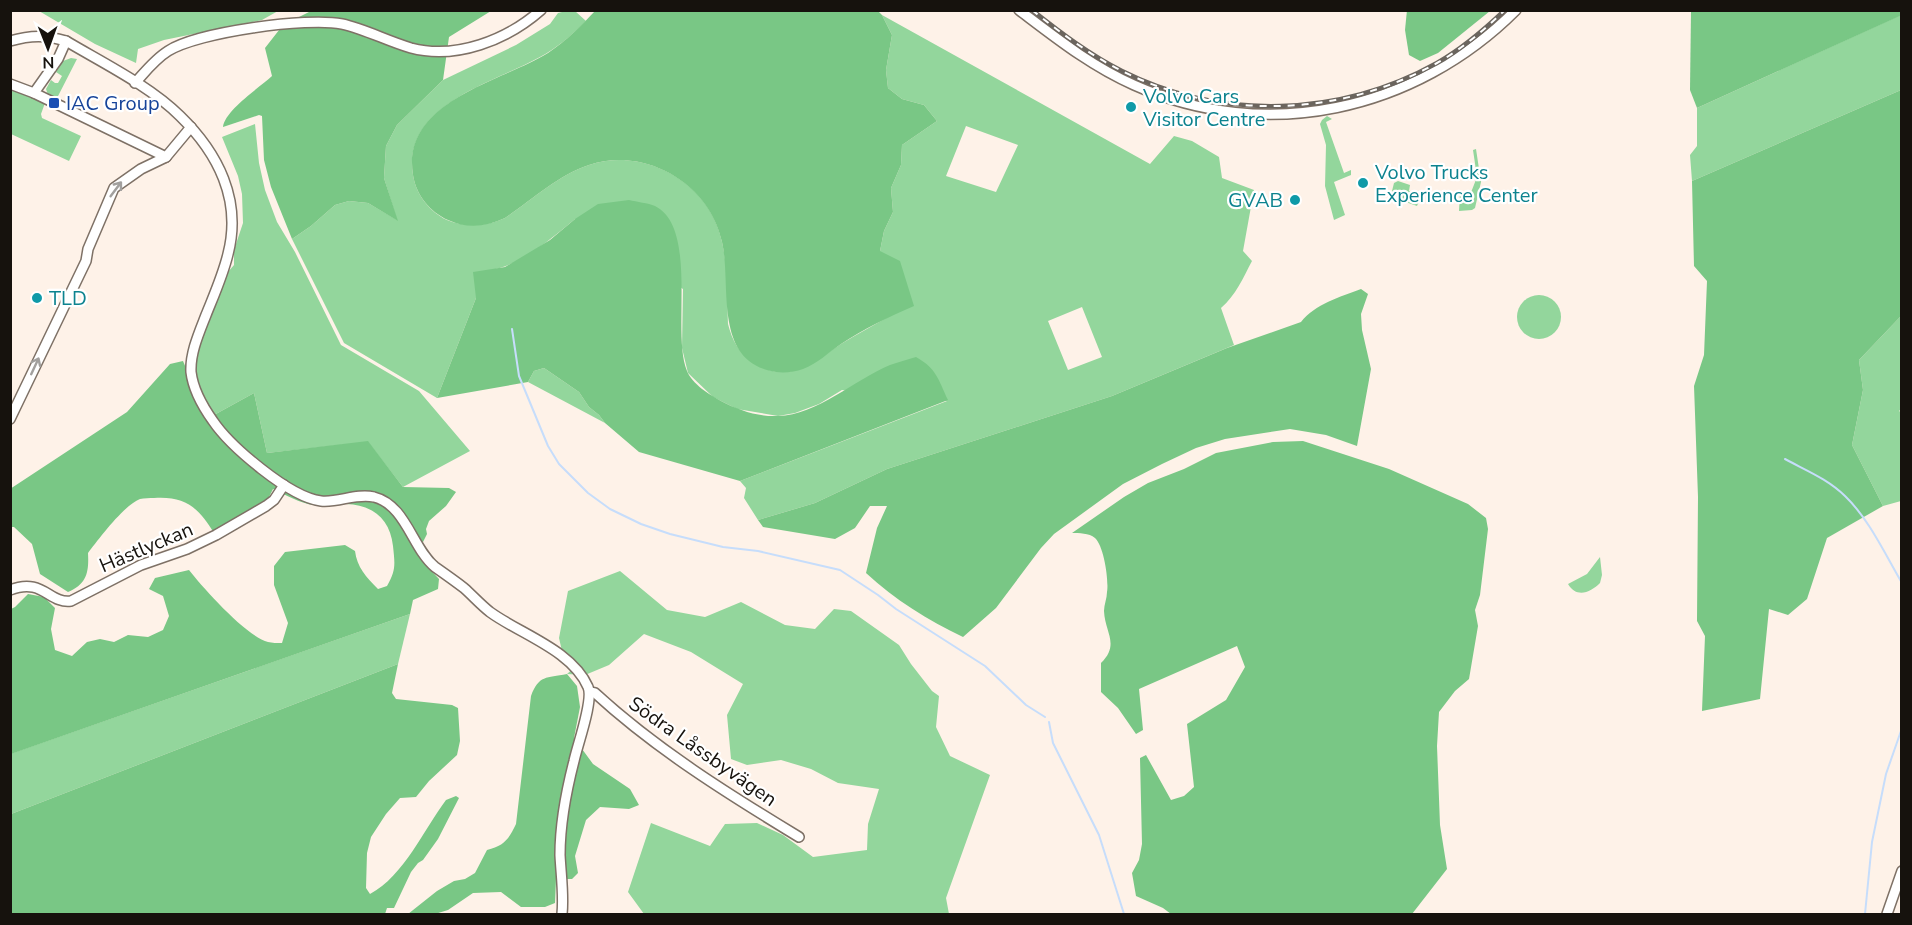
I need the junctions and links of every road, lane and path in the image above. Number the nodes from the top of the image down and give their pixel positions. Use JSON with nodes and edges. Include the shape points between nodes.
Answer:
{"nodes":[{"id":1,"x":541,"y":10,"type":"edge"},
{"id":2,"x":1019,"y":10,"type":"edge"},
{"id":3,"x":1516,"y":10,"type":"edge"},
{"id":4,"x":10,"y":41,"type":"edge"},
{"id":5,"x":66,"y":41,"type":"junction"},
{"id":6,"x":135,"y":83,"type":"junction"},
{"id":7,"x":10,"y":84,"type":"edge"},
{"id":8,"x":34,"y":93,"type":"junction"},
{"id":9,"x":190,"y":127,"type":"junction"},
{"id":10,"x":166,"y":157,"type":"junction"},
{"id":11,"x":10,"y":419,"type":"edge"},
{"id":12,"x":284,"y":485,"type":"junction"},
{"id":13,"x":10,"y":590,"type":"edge"},
{"id":14,"x":590,"y":692,"type":"junction"},
{"id":15,"x":799,"y":837,"type":"dead end"},
{"id":16,"x":1902,"y":870,"type":"edge"},
{"id":17,"x":562,"y":915,"type":"edge"},
{"id":18,"x":1887,"y":915,"type":"edge"}],
"edges":[{"from":1,"to":6,"type":"street","via":[[486,43],[453,52],[419,50],[355,28],[318,22],[193,39],[168,51]]},
{"from":2,"to":3,"type":"street","via":[[1086,59],[1140,88],[1199,106],[1276,114],[1359,103],[1408,86],[1465,54]]},
{"from":4,"to":5,"type":"street","name":"Södra Låssbyvägen","via":[[36,35]]},
{"from":5,"to":6,"type":"street","name":"Södra Låssbyvägen"},
{"from":5,"to":8,"type":"street"},
{"from":6,"to":9,"type":"street","name":"Södra Låssbyvägen","via":[[163,101]]},
{"from":7,"to":8,"type":"street"},
{"from":8,"to":10,"type":"street"},
{"from":9,"to":10,"type":"street"},
{"from":9,"to":12,"type":"street","name":"Södra Låssbyvägen","via":[[221,168],[233,219],[227,260],[194,351],[193,380],[218,428]]},
{"from":11,"to":10,"type":"street","one_way":true,"via":[[86,261],[114,188]]},
{"from":12,"to":13,"type":"street","name":"Hästlyckan","via":[[266,506],[216,535],[141,565],[71,601],[38,587]]},
{"from":12,"to":14,"type":"street","name":"Södra Låssbyvägen","via":[[322,501],[362,496],[382,501],[401,519],[433,565],[492,613],[562,656],[585,680]]},
{"from":14,"to":15,"type":"street","name":"Södra Låssbyvägen","via":[[724,791]]},
{"from":14,"to":17,"type":"street","via":[[563,814]]},
{"from":16,"to":18,"type":"street"}]}
